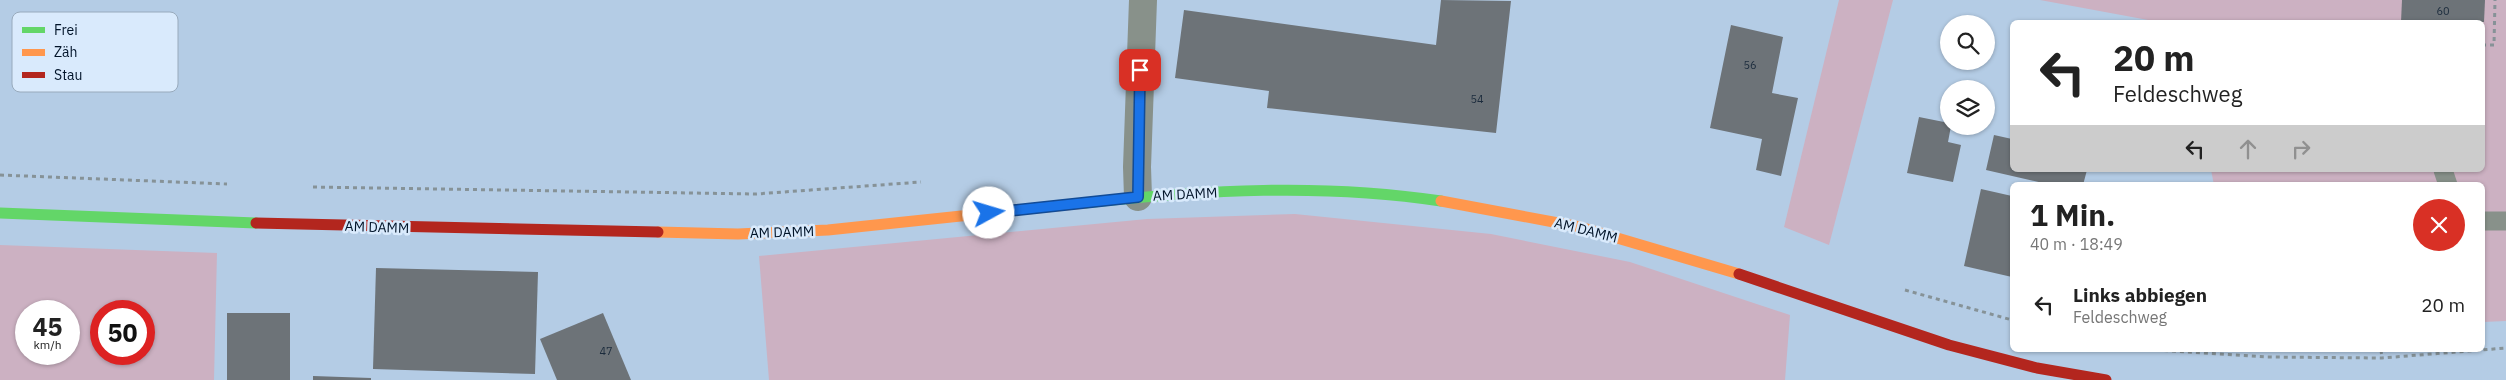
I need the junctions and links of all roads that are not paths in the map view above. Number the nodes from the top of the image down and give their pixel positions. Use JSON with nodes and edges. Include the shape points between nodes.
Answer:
{"nodes":[{"id":1,"x":1143,"y":0,"type":"edge"},
{"id":2,"x":1138,"y":197,"type":"junction"},
{"id":3,"x":0,"y":213,"type":"edge"},
{"id":4,"x":2485,"y":221,"type":"edge"},
{"id":5,"x":2506,"y":221,"type":"edge"},
{"id":6,"x":2106,"y":380,"type":"edge"}],
"edges":[{"from":1,"to":2,"type":"street"},
{"from":2,"to":3,"type":"main road","name":"AM DAMM","via":[[828,230],[738,234],[374,227]]},
{"from":2,"to":6,"type":"main road","name":"AM DAMM","via":[[1321,189],[1389,193],[1482,206],[1580,227],[1664,250],[1949,345],[2037,368]]},
{"from":4,"to":5,"type":"lane"}]}
